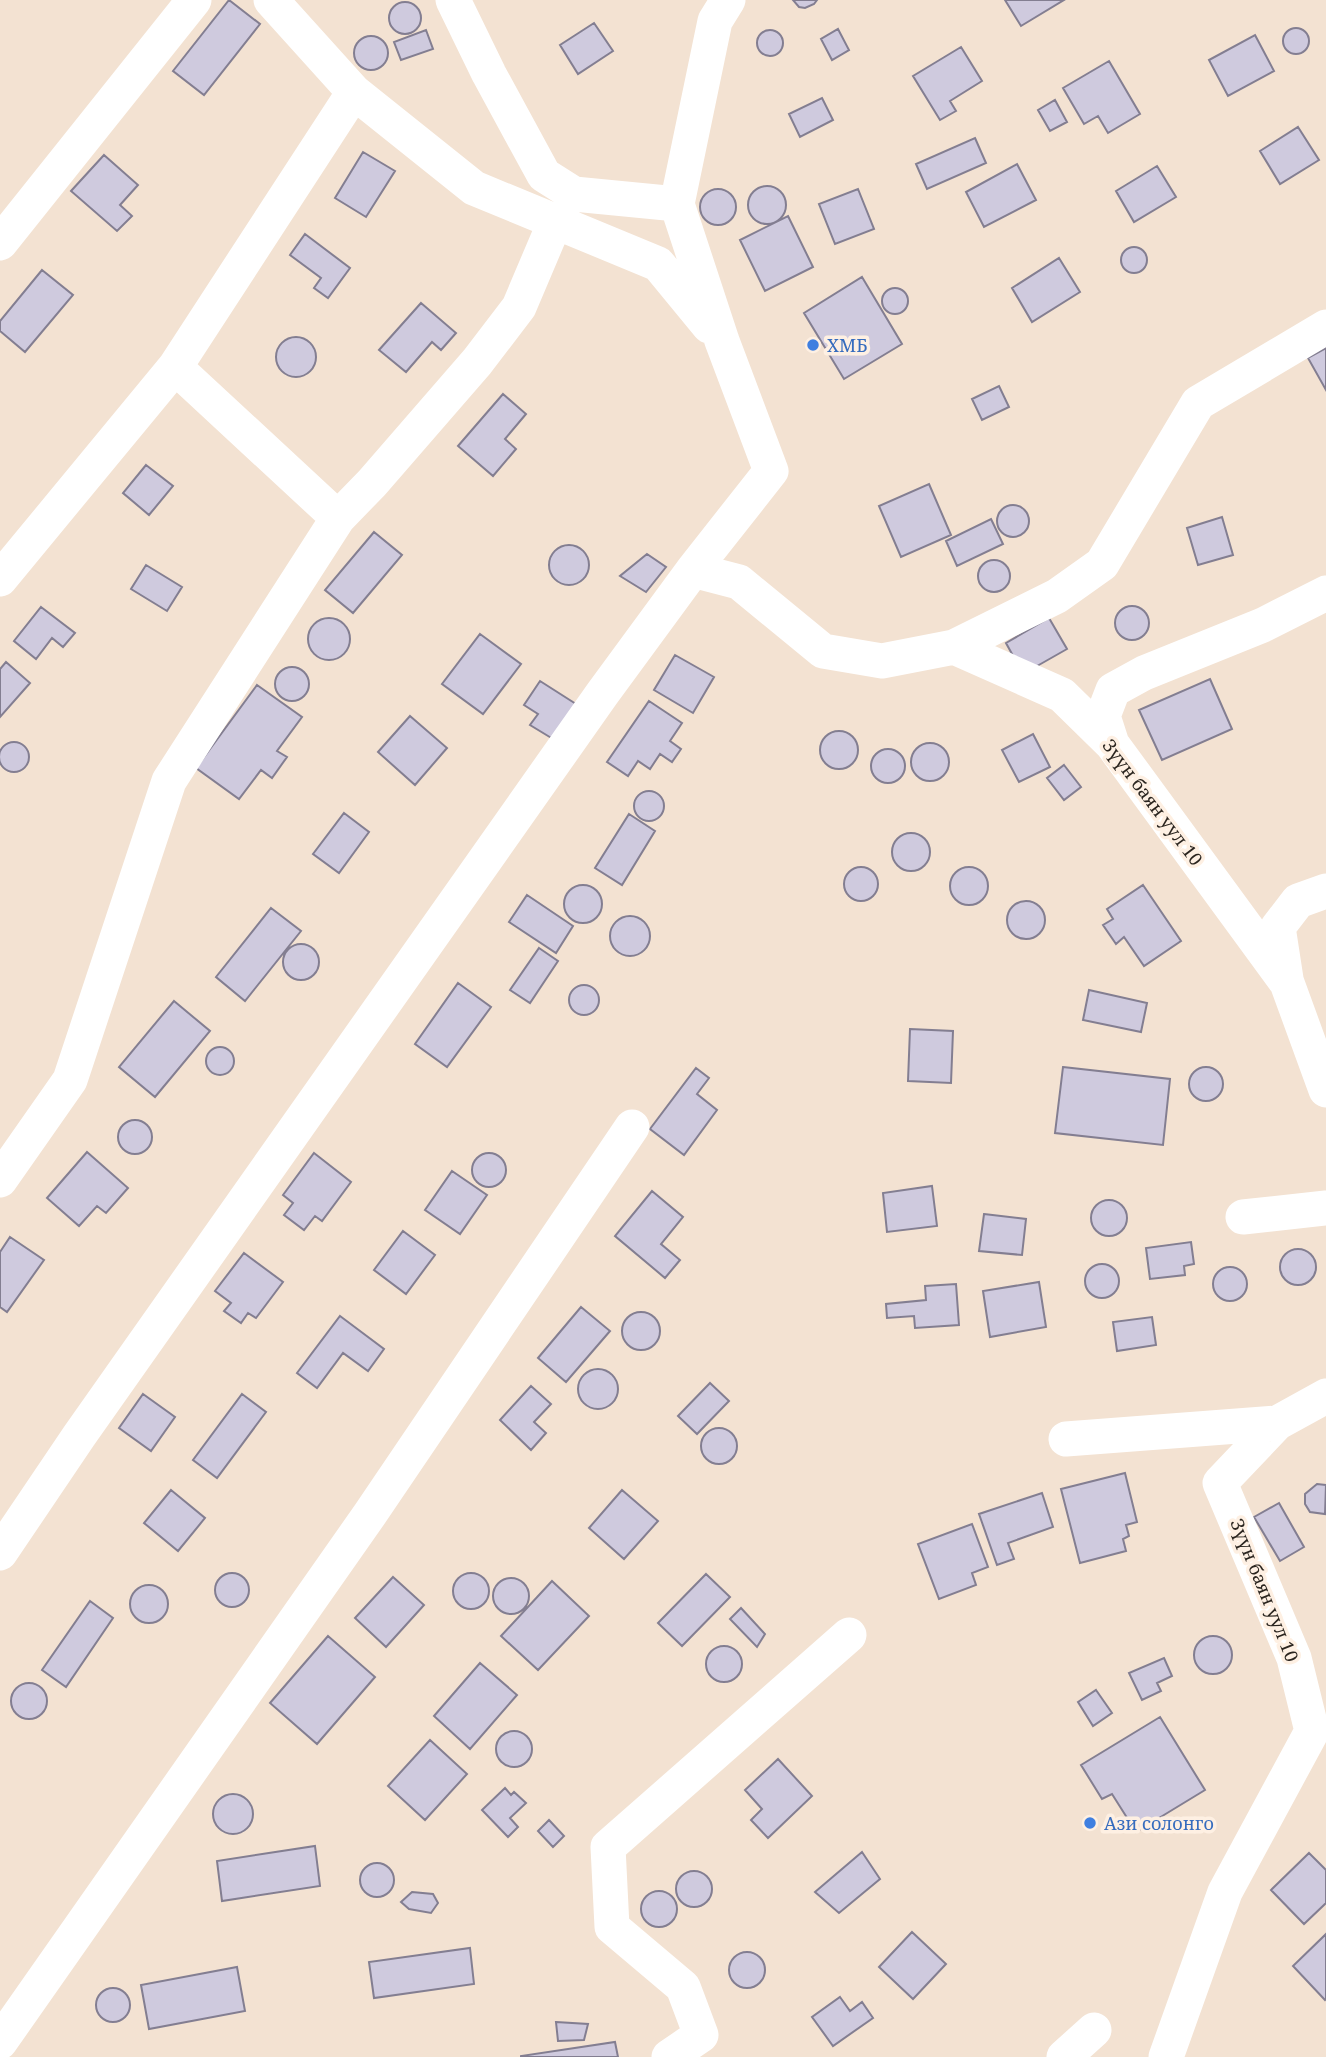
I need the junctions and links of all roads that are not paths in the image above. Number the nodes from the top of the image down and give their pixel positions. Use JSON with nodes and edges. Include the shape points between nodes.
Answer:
{"nodes":[{"id":1,"x":194,"y":0,"type":"edge"},
{"id":2,"x":271,"y":0,"type":"edge"},
{"id":3,"x":453,"y":0,"type":"edge"},
{"id":4,"x":727,"y":0,"type":"edge"},
{"id":5,"x":354,"y":92,"type":"junction"},
{"id":6,"x":677,"y":204,"type":"junction"},
{"id":7,"x":555,"y":222,"type":"junction"},
{"id":8,"x":0,"y":243,"type":"edge"},
{"id":9,"x":1326,"y":327,"type":"edge"},
{"id":10,"x":722,"y":341,"type":"junction"},
{"id":11,"x":175,"y":367,"type":"junction"},
{"id":12,"x":338,"y":518,"type":"junction"},
{"id":13,"x":693,"y":570,"type":"junction"},
{"id":14,"x":0,"y":579,"type":"edge"},
{"id":15,"x":1326,"y":593,"type":"edge"},
{"id":16,"x":954,"y":647,"type":"junction"},
{"id":17,"x":1112,"y":744,"type":"junction"},
{"id":18,"x":1326,"y":891,"type":"edge"},
{"id":19,"x":1286,"y":984,"type":"junction"},
{"id":20,"x":1326,"y":1090,"type":"edge"},
{"id":21,"x":632,"y":1127,"type":"dead end"},
{"id":22,"x":0,"y":1181,"type":"edge"},
{"id":23,"x":1326,"y":1208,"type":"edge"},
{"id":24,"x":1243,"y":1217,"type":"dead end"},
{"id":25,"x":1326,"y":1396,"type":"edge"},
{"id":26,"x":1277,"y":1423,"type":"junction"},
{"id":27,"x":1066,"y":1440,"type":"dead end"},
{"id":28,"x":0,"y":1553,"type":"edge"},
{"id":29,"x":849,"y":1635,"type":"dead end"},
{"id":30,"x":1094,"y":2031,"type":"dead end"},
{"id":31,"x":0,"y":2042,"type":"edge"},
{"id":32,"x":668,"y":2057,"type":"edge"},
{"id":33,"x":1065,"y":2057,"type":"edge"},
{"id":34,"x":1166,"y":2057,"type":"edge"}],
"edges":[{"from":1,"to":8,"type":"street"},
{"from":2,"to":5,"type":"street"},
{"from":3,"to":6,"type":"street","via":[[544,175],[574,194]]},
{"from":4,"to":6,"type":"street","via":[[715,21]]},
{"from":5,"to":7,"type":"street","via":[[474,188]]},
{"from":5,"to":11,"type":"street"},
{"from":6,"to":10,"type":"street"},
{"from":7,"to":10,"type":"street","via":[[658,264]]},
{"from":7,"to":12,"type":"street","via":[[519,307]]},
{"from":9,"to":16,"type":"street","via":[[1198,404],[1102,564],[1057,596]]},
{"from":10,"to":13,"type":"street","via":[[771,471]]},
{"from":11,"to":12,"type":"street"},
{"from":11,"to":14,"type":"street"},
{"from":12,"to":22,"type":"street","via":[[169,781],[70,1080]]},
{"from":13,"to":16,"type":"street","via":[[738,582],[823,651],[883,661]]},
{"from":13,"to":28,"type":"street","via":[[388,996]]},
{"from":15,"to":17,"type":"street","via":[[1113,690],[1103,716]]},
{"from":16,"to":17,"type":"street","name":"Зүүн баян уул 10","via":[[1062,695]]},
{"from":17,"to":19,"type":"street","name":"Зүүн баян уул 10"},
{"from":18,"to":19,"type":"street","via":[[1298,901],[1278,927]]},
{"from":19,"to":20,"type":"street","name":"Зүүн баян уул 10"},
{"from":21,"to":31,"type":"street","via":[[370,1514]]},
{"from":23,"to":24,"type":"street"},
{"from":25,"to":26,"type":"street","name":"Зүүн баян уул 10"},
{"from":26,"to":27,"type":"street"},
{"from":26,"to":34,"type":"street","name":"Зүүн баян уул 10","via":[[1220,1483],[1294,1658],[1312,1731],[1225,1892]]},
{"from":29,"to":32,"type":"street","via":[[608,1847],[612,1927],[683,1987],[701,2035]]},
{"from":30,"to":33,"type":"street"}]}
